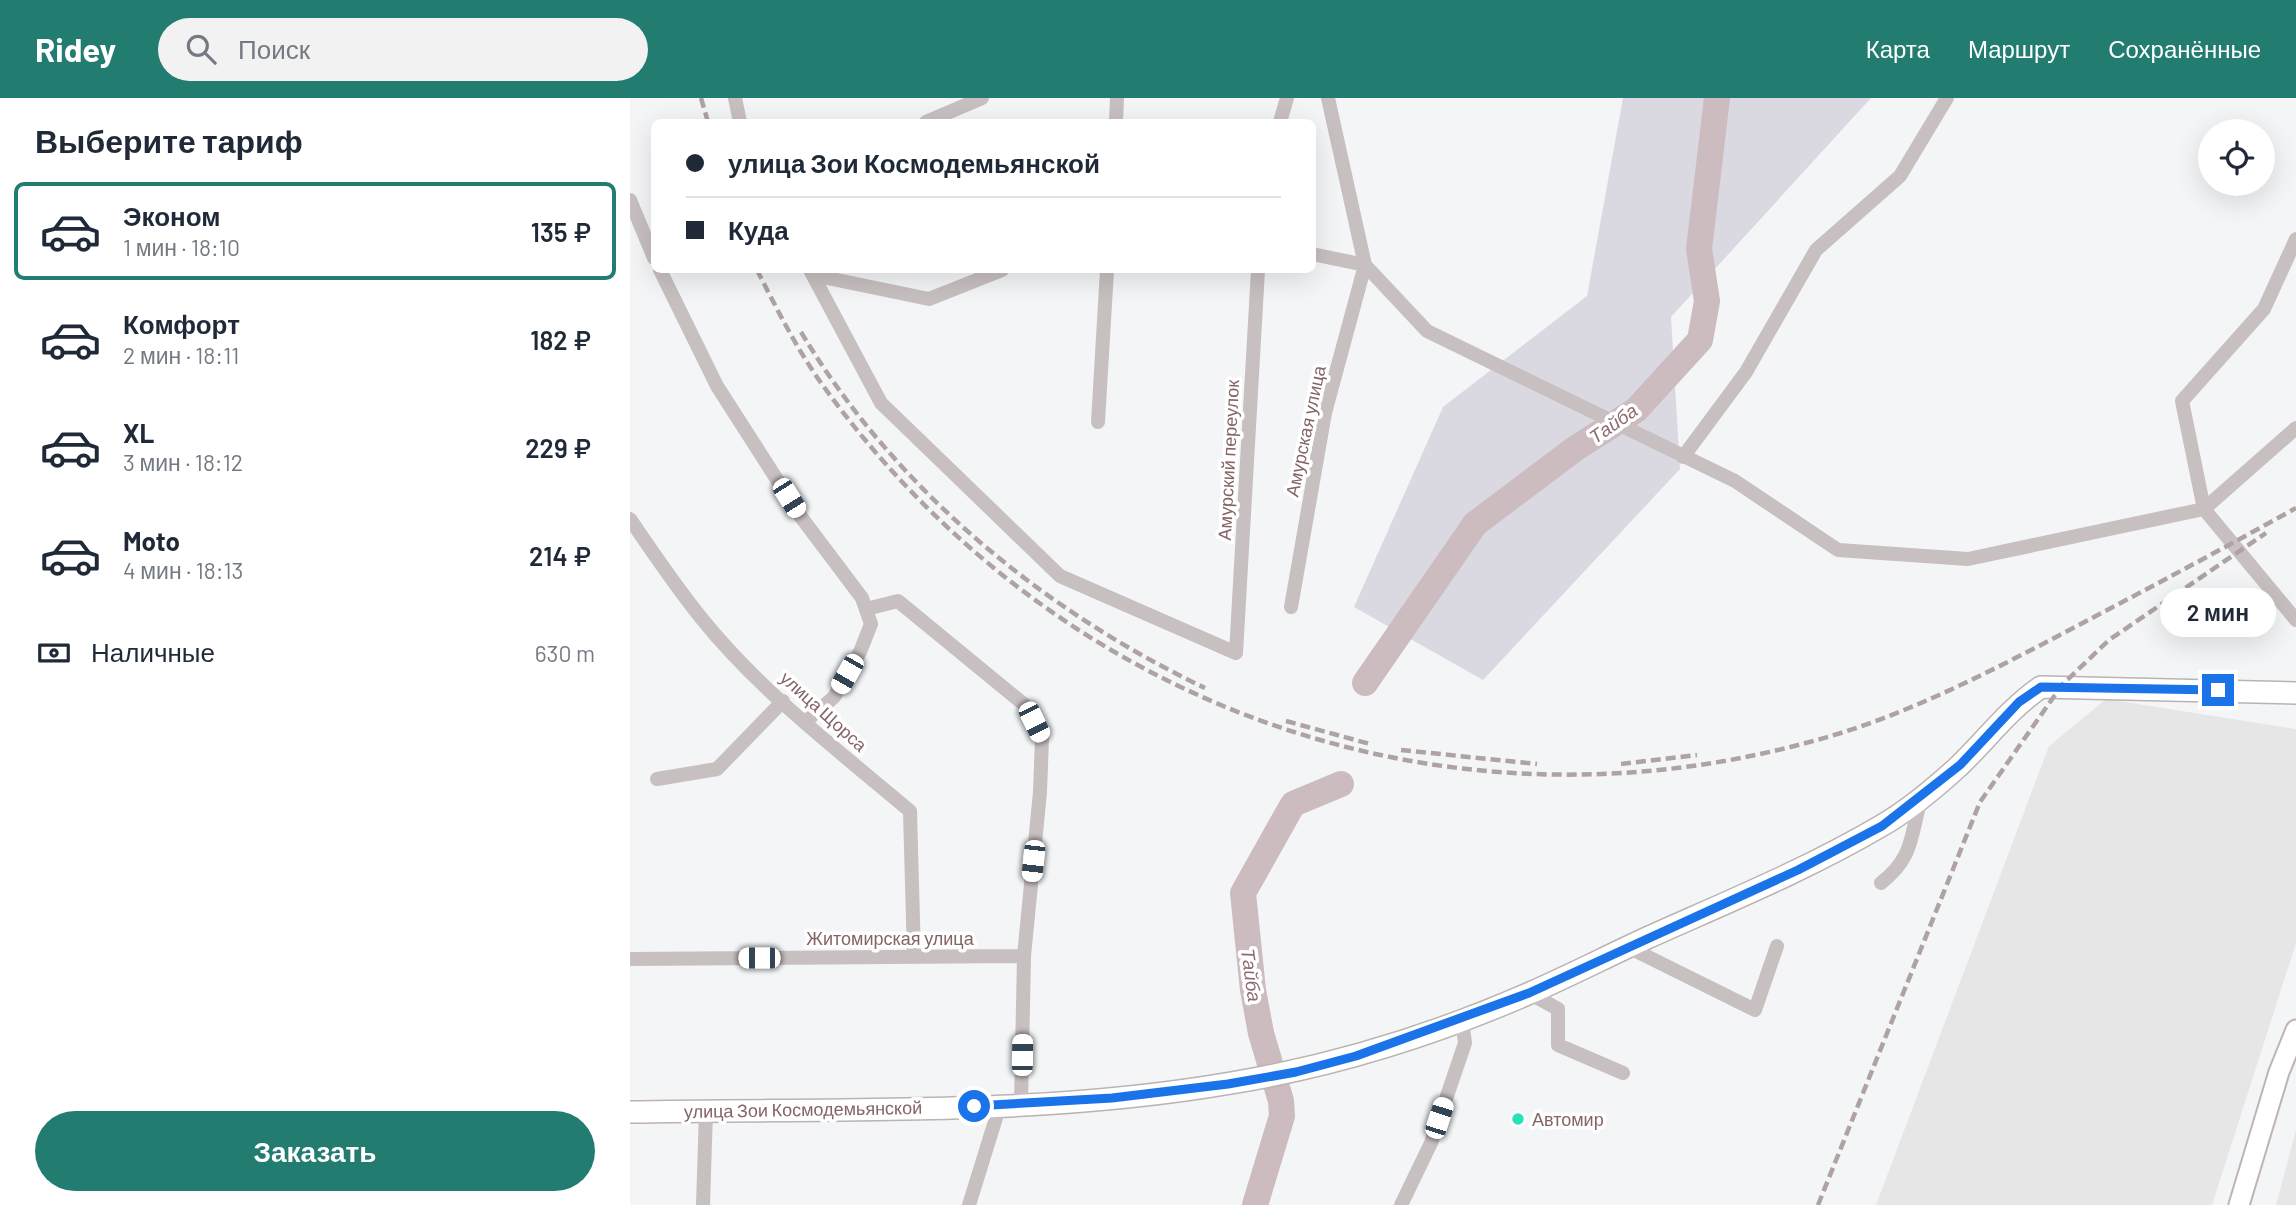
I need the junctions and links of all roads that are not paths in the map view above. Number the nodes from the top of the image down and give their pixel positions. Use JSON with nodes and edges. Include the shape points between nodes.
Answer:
{"nodes":[{"id":1,"x":735,"y":98,"type":"edge"},
{"id":2,"x":982,"y":98,"type":"edge"},
{"id":3,"x":1117,"y":98,"type":"edge"},
{"id":4,"x":1287,"y":98,"type":"edge"},
{"id":5,"x":1328,"y":98,"type":"edge"},
{"id":6,"x":1947,"y":98,"type":"edge"},
{"id":7,"x":739,"y":119,"type":"edge"},
{"id":8,"x":933,"y":119,"type":"edge"},
{"id":9,"x":1116,"y":119,"type":"edge"},
{"id":10,"x":1281,"y":119,"type":"edge"},
{"id":11,"x":630,"y":200,"type":"edge"},
{"id":12,"x":2296,"y":239,"type":"edge"},
{"id":13,"x":651,"y":251,"type":"edge"},
{"id":14,"x":1316,"y":255,"type":"edge"},
{"id":15,"x":1365,"y":265,"type":"junction"},
{"id":16,"x":661,"y":273,"type":"edge"},
{"id":17,"x":813,"y":273,"type":"edge"},
{"id":18,"x":816,"y":273,"type":"edge"},
{"id":19,"x":994,"y":273,"type":"edge"},
{"id":20,"x":1107,"y":273,"type":"edge"},
{"id":21,"x":1258,"y":273,"type":"edge"},
{"id":22,"x":1098,"y":422,"type":"dead end"},
{"id":23,"x":2296,"y":428,"type":"edge"},
{"id":24,"x":1683,"y":457,"type":"junction"},
{"id":25,"x":2204,"y":509,"type":"junction"},
{"id":26,"x":630,"y":519,"type":"edge"},
{"id":27,"x":1291,"y":607,"type":"dead end"},
{"id":28,"x":866,"y":609,"type":"junction"},
{"id":29,"x":2296,"y":620,"type":"edge"},
{"id":30,"x":2296,"y":693,"type":"edge"},
{"id":31,"x":783,"y":701,"type":"junction"},
{"id":32,"x":805,"y":722,"type":"junction"},
{"id":33,"x":657,"y":779,"type":"dead end"},
{"id":34,"x":1922,"y":798,"type":"junction"},
{"id":35,"x":1881,"y":883,"type":"dead end"},
{"id":36,"x":1777,"y":946,"type":"dead end"},
{"id":37,"x":1628,"y":947,"type":"junction"},
{"id":38,"x":1024,"y":956,"type":"junction"},
{"id":39,"x":914,"y":957,"type":"junction"},
{"id":40,"x":630,"y":959,"type":"edge"},
{"id":41,"x":1529,"y":993,"type":"junction"},
{"id":42,"x":1462,"y":1020,"type":"junction"},
{"id":43,"x":2296,"y":1030,"type":"edge"},
{"id":44,"x":1623,"y":1073,"type":"dead end"},
{"id":45,"x":1011,"y":1105,"type":"junction"},
{"id":46,"x":706,"y":1111,"type":"junction"},
{"id":47,"x":630,"y":1112,"type":"edge"},
{"id":48,"x":703,"y":1205,"type":"edge"},
{"id":49,"x":969,"y":1205,"type":"edge"},
{"id":50,"x":1401,"y":1205,"type":"edge"},
{"id":51,"x":2239,"y":1205,"type":"edge"}],
"edges":[{"from":1,"to":7,"type":"street"},
{"from":2,"to":8,"type":"street"},
{"from":3,"to":9,"type":"street"},
{"from":4,"to":10,"type":"street"},
{"from":5,"to":15,"type":"street"},
{"from":6,"to":24,"type":"street","via":[[1900,176],[1816,250],[1746,373]]},
{"from":11,"to":13,"type":"street"},
{"from":12,"to":25,"type":"street","via":[[2264,309],[2182,401]]},
{"from":14,"to":15,"type":"street"},
{"from":15,"to":24,"type":"street","via":[[1427,331]]},
{"from":15,"to":27,"type":"street","name":"Амурская улица","via":[[1325,413]]},
{"from":16,"to":28,"type":"street","via":[[717,386]]},
{"from":17,"to":21,"type":"street","name":"Амурский переулок","via":[[881,403],[1060,576],[1236,653]]},
{"from":18,"to":19,"type":"street","via":[[929,299]]},
{"from":20,"to":22,"type":"street"},
{"from":23,"to":25,"type":"street"},
{"from":24,"to":25,"type":"street","via":[[1735,481],[1838,550],[1968,559]]},
{"from":25,"to":29,"type":"street"},
{"from":26,"to":31,"type":"street","name":"улица Щорса","via":[[702,620]]},
{"from":28,"to":32,"type":"street","via":[[871,624],[860,652],[834,697]]},
{"from":28,"to":38,"type":"street","via":[[898,601],[1027,706],[1042,738]]},
{"from":30,"to":34,"type":"main road","name":"улица Зои Космодемьянской","via":[[2041,687],[2019,702]]},
{"from":31,"to":32,"type":"street","name":"улица Щорса"},
{"from":31,"to":33,"type":"street","via":[[717,769]]},
{"from":32,"to":39,"type":"street","name":"улица Щорса","via":[[910,811]]},
{"from":34,"to":35,"type":"street","via":[[1901,867]]},
{"from":34,"to":37,"type":"main road","name":"улица Зои Космодемьянской","via":[[1882,826],[1798,870]]},
{"from":36,"to":37,"type":"street","via":[[1755,1010]]},
{"from":37,"to":41,"type":"main road","name":"улица Зои Космодемьянской"},
{"from":38,"to":39,"type":"street","name":"Житомирская улица"},
{"from":38,"to":45,"type":"street"},
{"from":39,"to":40,"type":"street","name":"Житомирская улица"},
{"from":41,"to":42,"type":"main road","name":"улица Зои Космодемьянской"},
{"from":41,"to":44,"type":"street","via":[[1558,1009],[1558,1045]]},
{"from":42,"to":45,"type":"main road","name":"улица Зои Космодемьянской","via":[[1296,1072],[1112,1098]]},
{"from":42,"to":50,"type":"street","via":[[1465,1043],[1431,1143]]},
{"from":43,"to":51,"type":"main road"},
{"from":45,"to":46,"type":"main road","name":"улица Зои Космодемьянской"},
{"from":45,"to":49,"type":"street"},
{"from":46,"to":47,"type":"main road","name":"улица Зои Космодемьянской"},
{"from":46,"to":48,"type":"street"}]}
